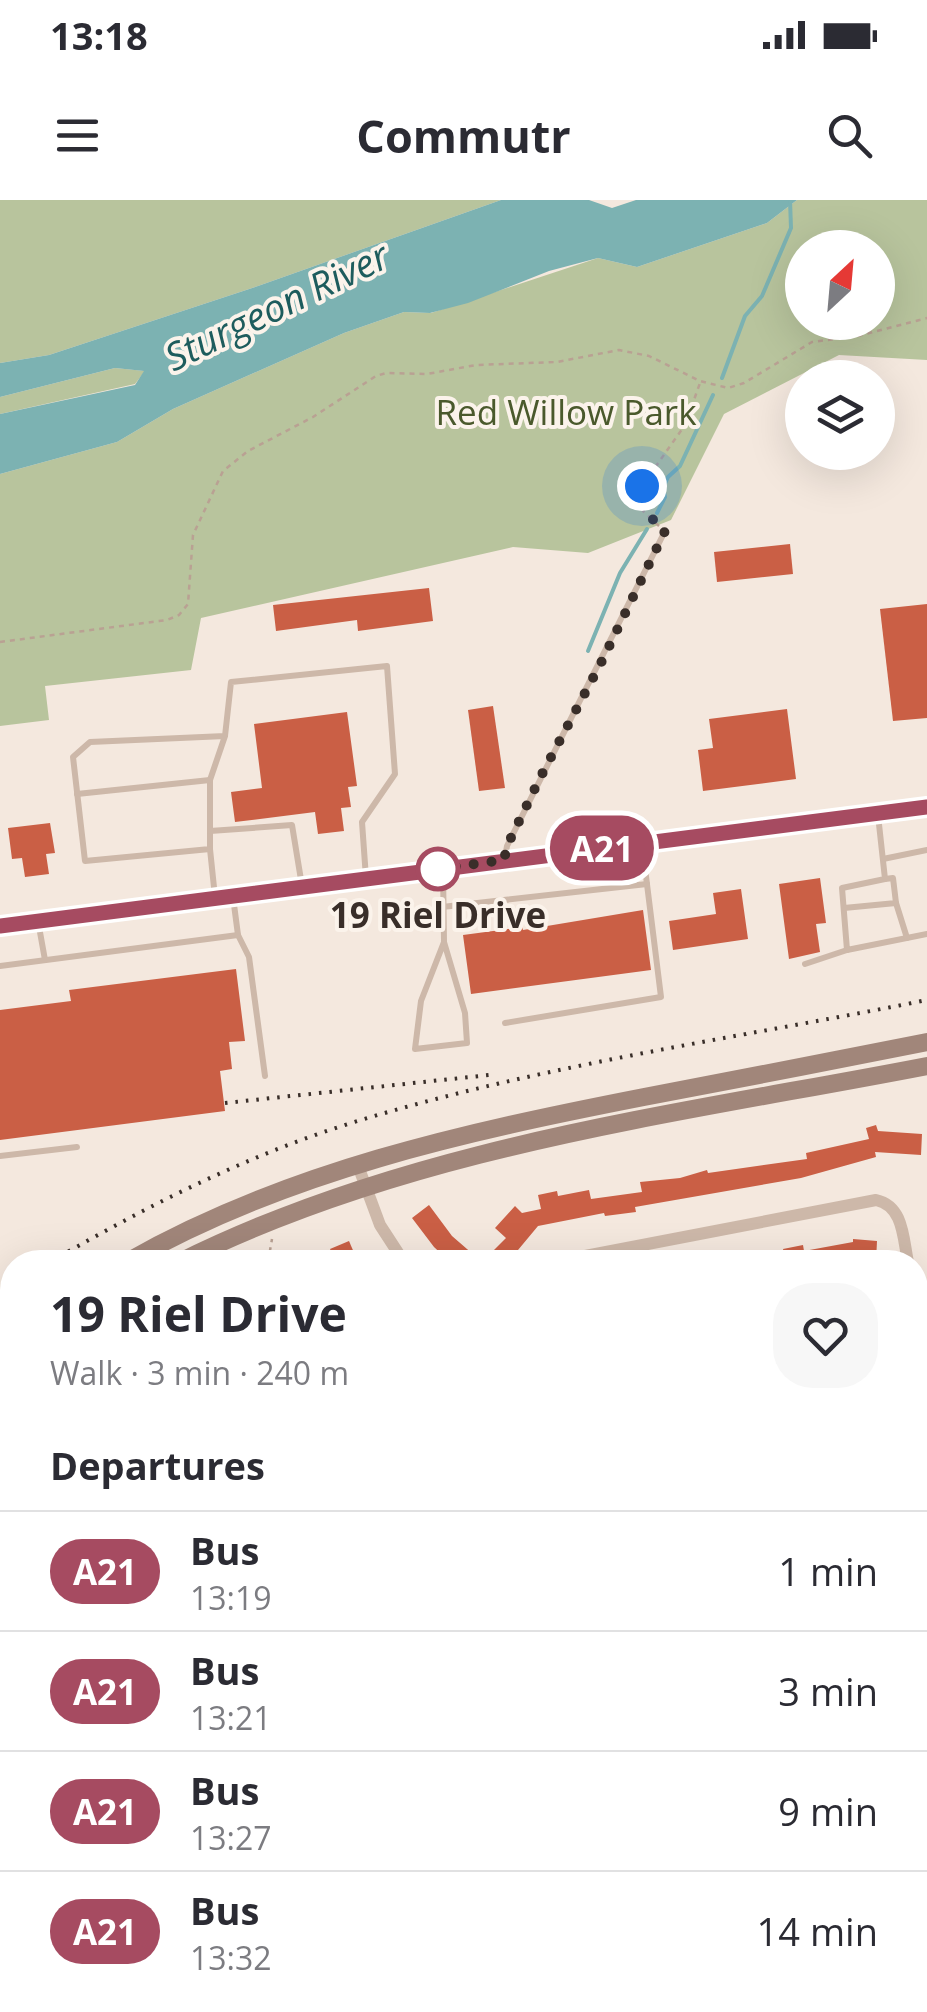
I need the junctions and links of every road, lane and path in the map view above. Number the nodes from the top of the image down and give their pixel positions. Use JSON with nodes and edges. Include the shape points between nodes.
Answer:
{"nodes":[{"id":1,"x":927,"y":318,"type":"edge"},
{"id":2,"x":700,"y":382,"type":"junction"},
{"id":3,"x":665,"y":531,"type":"joint"},
{"id":4,"x":0,"y":642,"type":"edge"},
{"id":5,"x":226,"y":736,"type":"junction"},
{"id":6,"x":210,"y":780,"type":"junction"},
{"id":7,"x":77,"y":794,"type":"junction"},
{"id":8,"x":927,"y":807,"type":"edge"},
{"id":9,"x":878,"y":814,"type":"junction"},
{"id":10,"x":210,"y":831,"type":"junction"},
{"id":11,"x":642,"y":843,"type":"junction"},
{"id":12,"x":210,"y":849,"type":"junction"},
{"id":13,"x":927,"y":850,"type":"edge"},
{"id":14,"x":882,"y":859,"type":"junction"},
{"id":15,"x":504,"y":860,"type":"junction"},
{"id":16,"x":442,"y":868,"type":"junction"},
{"id":17,"x":366,"y":878,"type":"junction"},
{"id":18,"x":885,"y":879,"type":"junction"},
{"id":19,"x":647,"y":884,"type":"junction"},
{"id":20,"x":302,"y":886,"type":"junction"},
{"id":21,"x":233,"y":895,"type":"junction"},
{"id":22,"x":215,"y":898,"type":"junction"},
{"id":23,"x":896,"y":903,"type":"junction"},
{"id":24,"x":442,"y":907,"type":"junction"},
{"id":25,"x":844,"y":908,"type":"junction"},
{"id":26,"x":38,"y":920,"type":"junction"},
{"id":27,"x":0,"y":926,"type":"edge"},
{"id":28,"x":238,"y":934,"type":"junction"},
{"id":29,"x":927,"y":934,"type":"edge"},
{"id":30,"x":907,"y":938,"type":"junction"},
{"id":31,"x":444,"y":942,"type":"junction"},
{"id":32,"x":846,"y":950,"type":"junction"},
{"id":33,"x":45,"y":960,"type":"junction"},
{"id":34,"x":804,"y":964,"type":"dead end"},
{"id":35,"x":0,"y":966,"type":"edge"},
{"id":36,"x":505,"y":1023,"type":"dead end"},
{"id":37,"x":927,"y":1042,"type":"edge"},
{"id":38,"x":927,"y":1066,"type":"edge"},
{"id":39,"x":265,"y":1076,"type":"dead end"},
{"id":40,"x":77,"y":1147,"type":"dead end"},
{"id":41,"x":0,"y":1156,"type":"edge"},
{"id":42,"x":357,"y":1163,"type":"junction"},
{"id":43,"x":366,"y":1186,"type":"junction"},
{"id":44,"x":272,"y":1236,"type":"dead end"},
{"id":45,"x":150,"y":1250,"type":"edge"},
{"id":46,"x":207,"y":1250,"type":"edge"},
{"id":47,"x":270,"y":1250,"type":"edge"},
{"id":48,"x":395,"y":1250,"type":"edge"},
{"id":49,"x":606,"y":1250,"type":"edge"},
{"id":50,"x":905,"y":1250,"type":"edge"}],
"edges":[{"from":1,"to":2,"type":"path","via":[[812,342],[744,383],[720,388]]},
{"from":2,"to":3,"type":"path","via":[[685,425],[640,494],[643,510]]},
{"from":2,"to":4,"type":"path","via":[[649,356],[619,350],[556,362],[376,376],[248,450],[224,471],[192,535],[188,604],[179,615]]},
{"from":3,"to":15,"type":"lane"},
{"from":5,"to":6,"type":"lane"},
{"from":5,"to":7,"type":"lane","via":[[90,742],[73,756]]},
{"from":5,"to":17,"type":"lane","via":[[231,682],[387,666],[394,774],[362,822]]},
{"from":6,"to":7,"type":"lane"},
{"from":6,"to":10,"type":"lane"},
{"from":7,"to":12,"type":"lane","via":[[85,860]]},
{"from":8,"to":9,"type":"street"},
{"from":9,"to":11,"type":"street"},
{"from":9,"to":14,"type":"lane"},
{"from":10,"to":12,"type":"lane"},
{"from":10,"to":20,"type":"lane","via":[[292,825]]},
{"from":11,"to":15,"type":"street"},
{"from":11,"to":19,"type":"lane"},
{"from":12,"to":22,"type":"lane"},
{"from":13,"to":14,"type":"lane"},
{"from":14,"to":18,"type":"lane"},
{"from":15,"to":16,"type":"street"},
{"from":16,"to":17,"type":"street"},
{"from":16,"to":24,"type":"lane"},
{"from":17,"to":20,"type":"street"},
{"from":18,"to":23,"type":"lane","via":[[892,878]]},
{"from":18,"to":25,"type":"lane","via":[[842,888]]},
{"from":19,"to":24,"type":"lane"},
{"from":19,"to":36,"type":"lane","via":[[661,997]]},
{"from":20,"to":21,"type":"street"},
{"from":21,"to":22,"type":"street"},
{"from":21,"to":28,"type":"lane"},
{"from":22,"to":26,"type":"street"},
{"from":23,"to":25,"type":"lane"},
{"from":23,"to":30,"type":"lane"},
{"from":24,"to":31,"type":"lane"},
{"from":25,"to":32,"type":"lane"},
{"from":26,"to":27,"type":"street"},
{"from":26,"to":33,"type":"lane"},
{"from":28,"to":33,"type":"lane"},
{"from":28,"to":39,"type":"lane","via":[[249,956]]},
{"from":29,"to":30,"type":"lane"},
{"from":30,"to":32,"type":"lane"},
{"from":31,"to":31,"type":"lane","via":[[421,1001],[416,1048],[467,1043]]},
{"from":32,"to":34,"type":"lane"},
{"from":33,"to":35,"type":"lane"},
{"from":37,"to":42,"type":"main road","via":[[499,1125]]},
{"from":38,"to":43,"type":"main road","via":[[488,1151]]},
{"from":40,"to":41,"type":"lane"},
{"from":42,"to":43,"type":"street"},
{"from":42,"to":45,"type":"main road"},
{"from":43,"to":46,"type":"main road"},
{"from":43,"to":48,"type":"street"},
{"from":44,"to":47,"type":"path"},
{"from":49,"to":50,"type":"street","via":[[876,1200],[896,1212]]}]}
